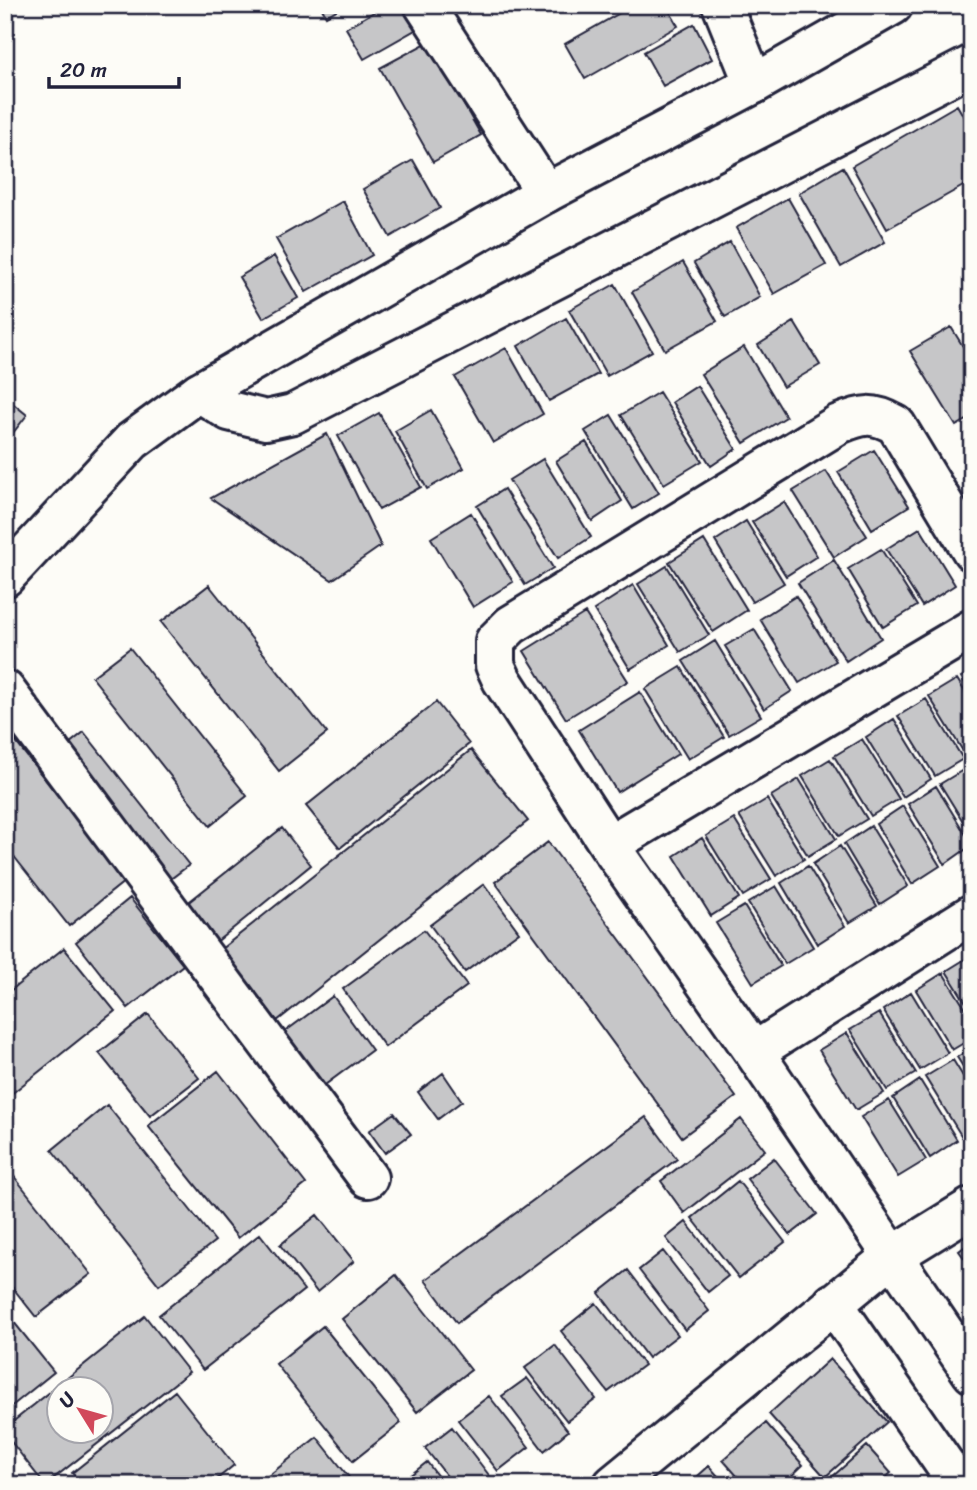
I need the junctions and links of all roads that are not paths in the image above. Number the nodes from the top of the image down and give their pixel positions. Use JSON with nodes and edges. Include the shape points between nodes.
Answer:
{"nodes":[{"id":1,"x":424,"y":5,"type":"edge"},
{"id":2,"x":722,"y":5,"type":"edge"},
{"id":3,"x":892,"y":5,"type":"edge"},
{"id":4,"x":972,"y":65,"type":"edge"},
{"id":5,"x":754,"y":84,"type":"junction"},
{"id":6,"x":546,"y":193,"type":"junction"},
{"id":7,"x":199,"y":392,"type":"junction"},
{"id":8,"x":972,"y":551,"type":"edge"},
{"id":9,"x":5,"y":577,"type":"edge"},
{"id":10,"x":972,"y":629,"type":"edge"},
{"id":11,"x":5,"y":690,"type":"edge"},
{"id":12,"x":610,"y":845,"type":"junction"},
{"id":13,"x":972,"y":914,"type":"edge"},
{"id":14,"x":754,"y":1052,"type":"junction"},
{"id":15,"x":368,"y":1178,"type":"dead end"},
{"id":16,"x":972,"y":1208,"type":"edge"},
{"id":17,"x":891,"y":1257,"type":"junction"},
{"id":18,"x":833,"y":1303,"type":"junction"},
{"id":19,"x":972,"y":1373,"type":"edge"},
{"id":20,"x":613,"y":1485,"type":"edge"},
{"id":21,"x":960,"y":1485,"type":"edge"}],
"edges":[{"from":1,"to":6,"type":"street"},
{"from":2,"to":5,"type":"street"},
{"from":3,"to":5,"type":"street"},
{"from":4,"to":7,"type":"street","via":[[293,414],[266,421],[229,411]]},
{"from":5,"to":6,"type":"street"},
{"from":6,"to":7,"type":"street"},
{"from":7,"to":9,"type":"street","via":[[132,441]]},
{"from":8,"to":12,"type":"street","via":[[896,425],[878,415],[857,417],[511,625],[495,641],[495,665]]},
{"from":10,"to":12,"type":"street"},
{"from":11,"to":15,"type":"street"},
{"from":12,"to":14,"type":"street"},
{"from":13,"to":14,"type":"street"},
{"from":14,"to":17,"type":"street"},
{"from":16,"to":17,"type":"street"},
{"from":17,"to":18,"type":"street"},
{"from":17,"to":19,"type":"street"},
{"from":18,"to":20,"type":"street"},
{"from":18,"to":21,"type":"street"}]}
